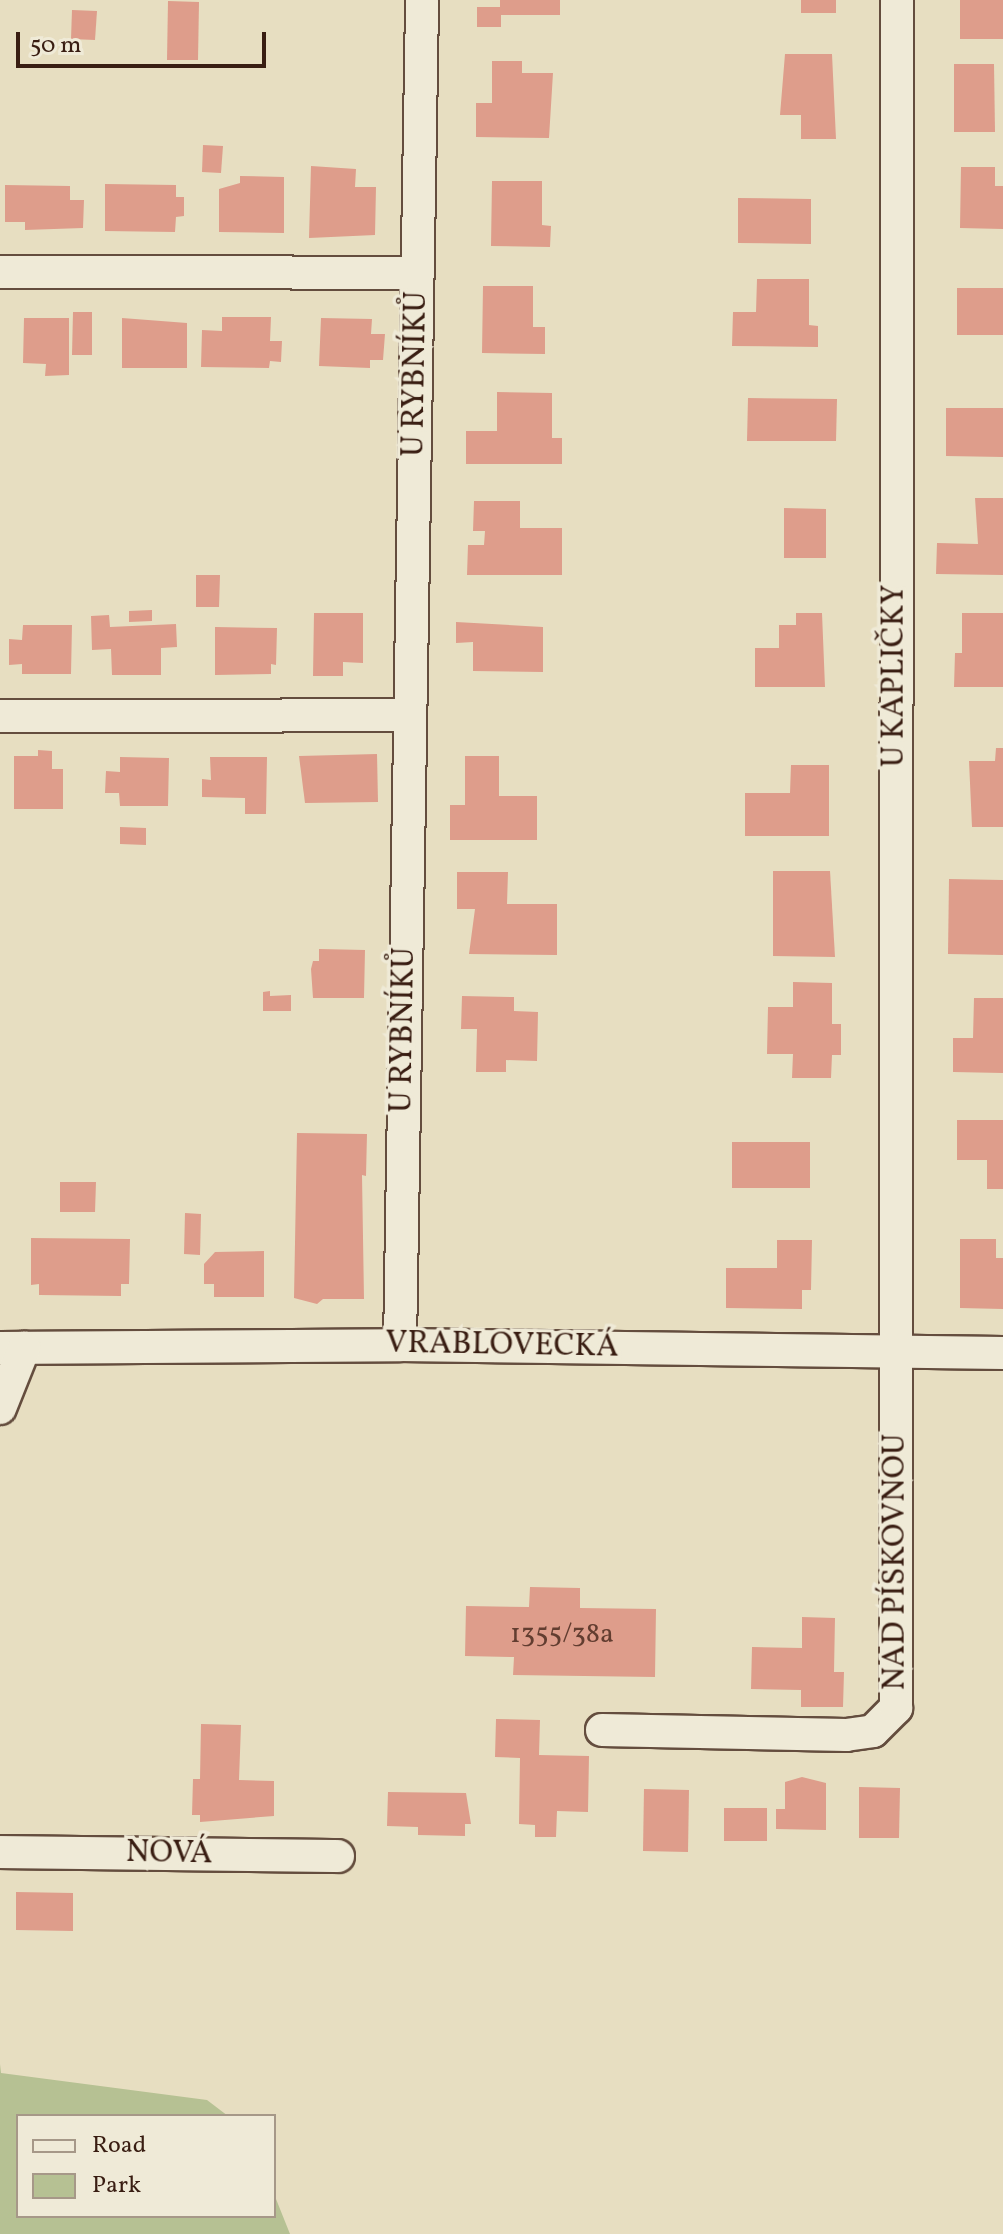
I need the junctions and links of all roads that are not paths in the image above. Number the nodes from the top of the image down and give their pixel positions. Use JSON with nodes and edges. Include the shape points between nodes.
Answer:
{"nodes":[{"id":1,"x":422,"y":0,"type":"edge"},
{"id":2,"x":897,"y":0,"type":"edge"},
{"id":3,"x":0,"y":272,"type":"edge"},
{"id":4,"x":418,"y":273,"type":"junction"},
{"id":5,"x":408,"y":715,"type":"junction"},
{"id":6,"x":0,"y":716,"type":"edge"},
{"id":7,"x":400,"y":1345,"type":"junction"},
{"id":8,"x":12,"y":1348,"type":"edge"},
{"id":9,"x":896,"y":1352,"type":"junction"},
{"id":10,"x":1003,"y":1353,"type":"edge"},
{"id":11,"x":0,"y":1408,"type":"edge"},
{"id":12,"x":602,"y":1730,"type":"dead end"},
{"id":13,"x":0,"y":1852,"type":"edge"},
{"id":14,"x":338,"y":1856,"type":"dead end"}],
"edges":[{"from":1,"to":4,"type":"street","name":"U RYBNÍKŮ"},
{"from":2,"to":9,"type":"street","name":"U KAPLIČKY"},
{"from":3,"to":4,"type":"street","name":"U RYBNÍKŮ"},
{"from":4,"to":5,"type":"street","name":"U RYBNÍKŮ"},
{"from":5,"to":6,"type":"street"},
{"from":5,"to":7,"type":"street","name":"U RYBNÍKŮ"},
{"from":7,"to":8,"type":"street","name":"VRABLOVECKÁ"},
{"from":7,"to":9,"type":"street","name":"VRABLOVECKÁ"},
{"from":8,"to":11,"type":"street"},
{"from":9,"to":10,"type":"street","name":"VRABLOVECKÁ"},
{"from":9,"to":12,"type":"street","name":"NAD PÍSKOVNOU","via":[[896,1708],[873,1731],[846,1735]]},
{"from":13,"to":14,"type":"street","name":"NOVÁ"}]}
